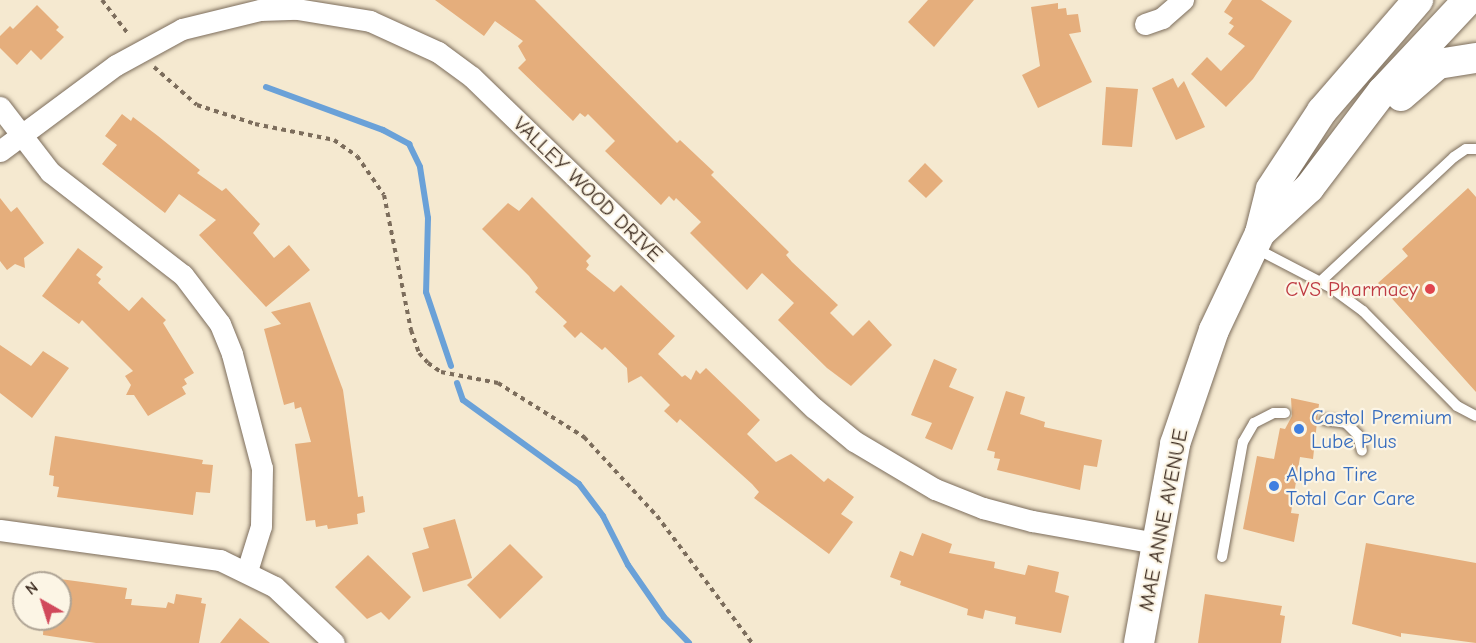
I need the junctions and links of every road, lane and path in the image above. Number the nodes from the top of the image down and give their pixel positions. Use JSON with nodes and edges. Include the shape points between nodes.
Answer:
{"nodes":[{"id":1,"x":102,"y":0,"type":"edge"},
{"id":2,"x":1183,"y":0,"type":"edge"},
{"id":3,"x":1393,"y":0,"type":"edge"},
{"id":4,"x":1418,"y":0,"type":"edge"},
{"id":5,"x":1468,"y":0,"type":"edge"},
{"id":6,"x":339,"y":7,"type":"edge"},
{"id":7,"x":1145,"y":24,"type":"dead end"},
{"id":8,"x":140,"y":50,"type":"junction"},
{"id":9,"x":1370,"y":51,"type":"junction"},
{"id":10,"x":1476,"y":58,"type":"edge"},
{"id":11,"x":0,"y":107,"type":"edge"},
{"id":12,"x":21,"y":135,"type":"junction"},
{"id":13,"x":1476,"y":149,"type":"edge"},
{"id":14,"x":0,"y":151,"type":"edge"},
{"id":15,"x":1322,"y":173,"type":"junction"},
{"id":16,"x":1256,"y":240,"type":"junction"},
{"id":17,"x":1320,"y":282,"type":"junction"},
{"id":18,"x":1285,"y":413,"type":"dead end"},
{"id":19,"x":1476,"y":416,"type":"edge"},
{"id":20,"x":1325,"y":420,"type":"dead end"},
{"id":21,"x":1362,"y":451,"type":"dead end"},
{"id":22,"x":0,"y":530,"type":"edge"},
{"id":23,"x":1156,"y":543,"type":"junction"},
{"id":24,"x":1222,"y":557,"type":"dead end"},
{"id":25,"x":247,"y":571,"type":"junction"},
{"id":26,"x":334,"y":643,"type":"edge"},
{"id":27,"x":752,"y":643,"type":"edge"},
{"id":28,"x":1139,"y":643,"type":"edge"}],
"edges":[{"from":1,"to":8,"type":"path"},
{"from":2,"to":7,"type":"street","via":[[1162,18]]},
{"from":3,"to":9,"type":"main road"},
{"from":4,"to":9,"type":"main road","name":"MAE ANNE AVENUE"},
{"from":5,"to":15,"type":"main road","name":"MAE ANNE AVENUE","via":[[1382,92]]},
{"from":6,"to":8,"type":"street","name":"VALLEY WOOD DRIVE","via":[[222,16],[182,29]]},
{"from":6,"to":23,"type":"street","name":"VALLEY WOOD DRIVE","via":[[405,34],[472,77],[814,408],[892,466],[983,508],[1032,521]]},
{"from":8,"to":12,"type":"street","name":"VALLEY WOOD DRIVE"},
{"from":8,"to":27,"type":"path","via":[[165,80],[197,105],[255,124],[334,140],[357,156],[384,195],[419,353],[441,372],[498,383],[584,437],[657,516]]},
{"from":9,"to":16,"type":"main road","name":"MAE ANNE AVENUE","via":[[1278,175]]},
{"from":10,"to":15,"type":"main road","via":[[1448,60],[1425,73],[1364,139]]},
{"from":11,"to":12,"type":"street"},
{"from":12,"to":14,"type":"street","name":"VALLEY WOOD DRIVE"},
{"from":12,"to":25,"type":"street","via":[[60,182],[183,276],[220,324],[232,354],[262,468],[261,526]]},
{"from":13,"to":17,"type":"lane","via":[[1466,149],[1454,157]]},
{"from":15,"to":16,"type":"main road","name":"MAE ANNE AVENUE"},
{"from":16,"to":17,"type":"lane"},
{"from":16,"to":23,"type":"main road","name":"MAE ANNE AVENUE","via":[[1214,330],[1186,409]]},
{"from":17,"to":19,"type":"lane","via":[[1371,318],[1457,406]]},
{"from":18,"to":24,"type":"lane","via":[[1274,413],[1254,423],[1243,442]]},
{"from":20,"to":21,"type":"lane","via":[[1346,423],[1358,435]]},
{"from":22,"to":25,"type":"street","via":[[190,553]]},
{"from":23,"to":28,"type":"main road","name":"MAE ANNE AVENUE"},
{"from":25,"to":26,"type":"street","via":[[275,587]]}]}
